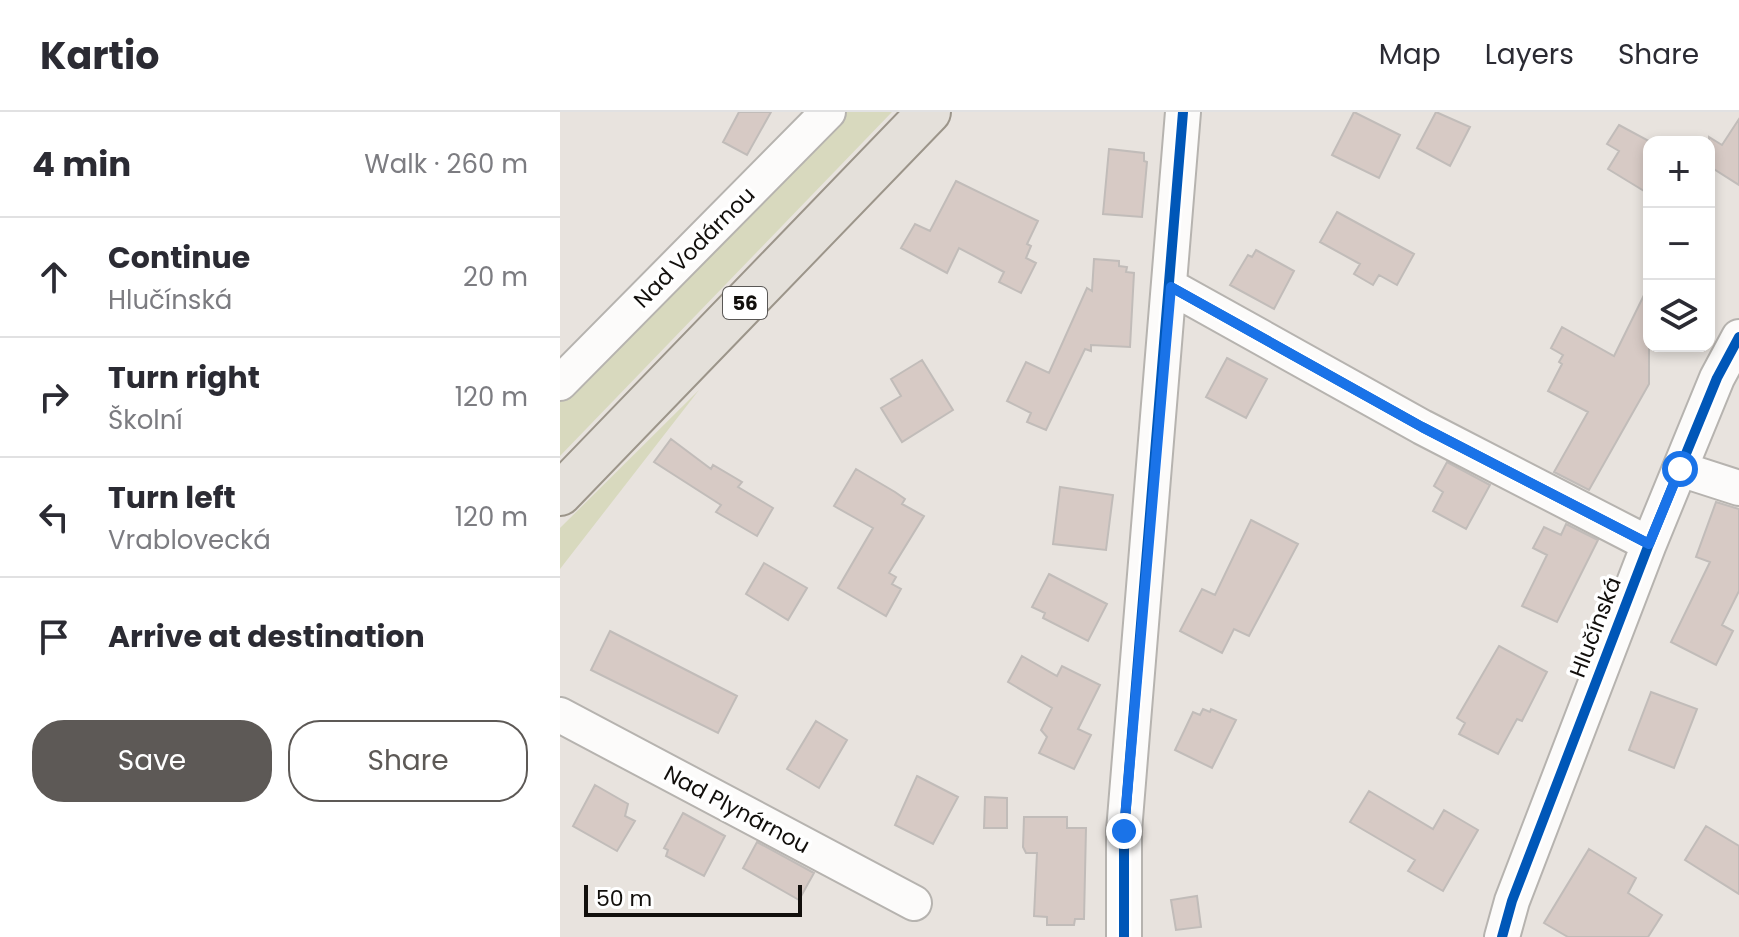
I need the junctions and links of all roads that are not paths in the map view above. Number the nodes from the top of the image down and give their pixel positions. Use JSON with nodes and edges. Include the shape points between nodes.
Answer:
{"nodes":[{"id":1,"x":828,"y":112,"type":"edge"},
{"id":2,"x":929,"y":112,"type":"edge"},
{"id":3,"x":1183,"y":112,"type":"edge"},
{"id":4,"x":1171,"y":287,"type":"junction"},
{"id":5,"x":1739,"y":337,"type":"edge"},
{"id":6,"x":560,"y":383,"type":"edge"},
{"id":7,"x":1680,"y":469,"type":"junction"},
{"id":8,"x":1739,"y":488,"type":"edge"},
{"id":9,"x":560,"y":494,"type":"edge"},
{"id":10,"x":1649,"y":544,"type":"junction"},
{"id":11,"x":560,"y":715,"type":"edge"},
{"id":12,"x":914,"y":903,"type":"dead end"},
{"id":13,"x":1124,"y":937,"type":"edge"},
{"id":14,"x":1502,"y":937,"type":"edge"}],
"edges":[{"from":1,"to":6,"type":"street","name":"Nad Vodárnou"},
{"from":2,"to":9,"type":"main road","number":"56"},
{"from":3,"to":4,"type":"street"},
{"from":4,"to":10,"type":"street","via":[[1422,427]]},
{"from":4,"to":13,"type":"street","via":[[1124,831]]},
{"from":5,"to":7,"type":"street","name":"Hlučínská"},
{"from":7,"to":8,"type":"street"},
{"from":7,"to":10,"type":"street","name":"Hlučínská"},
{"from":10,"to":14,"type":"street","name":"Hlučínská"},
{"from":11,"to":12,"type":"street","name":"Nad Plynárnou"}]}
